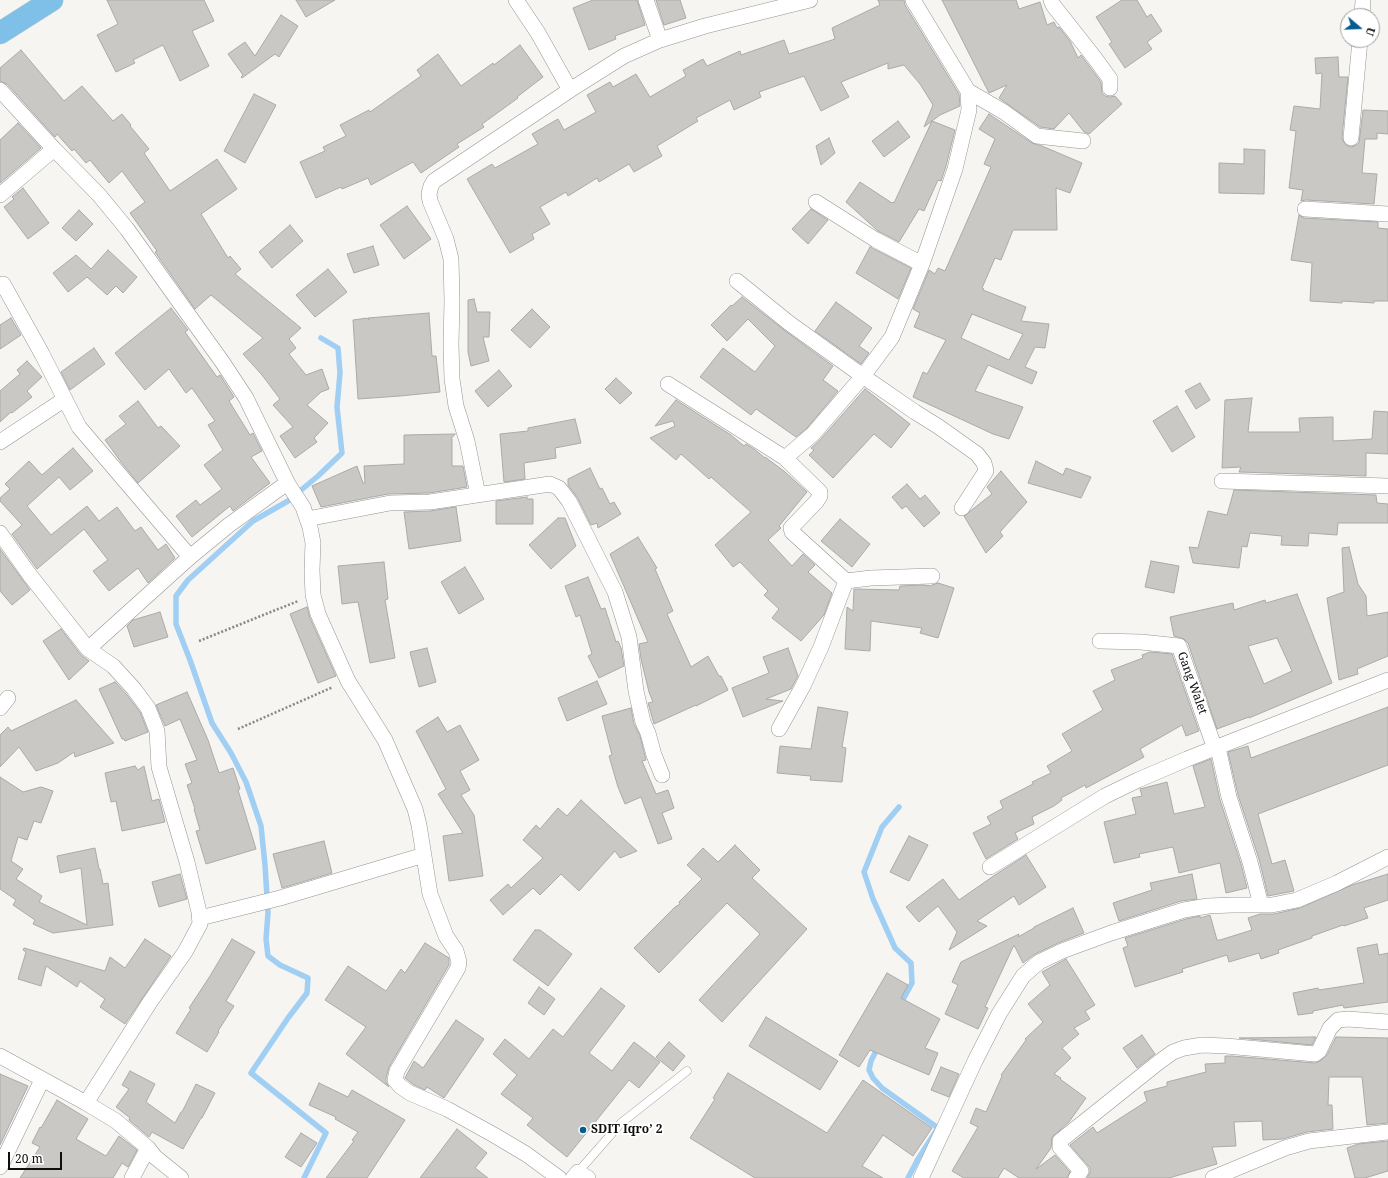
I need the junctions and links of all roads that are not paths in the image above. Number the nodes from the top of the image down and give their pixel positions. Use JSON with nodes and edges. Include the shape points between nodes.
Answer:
{"nodes":[{"id":1,"x":52,"y":0,"type":"edge"},
{"id":2,"x":516,"y":0,"type":"edge"},
{"id":3,"x":646,"y":0,"type":"edge"},
{"id":4,"x":810,"y":0,"type":"edge"},
{"id":5,"x":913,"y":0,"type":"edge"},
{"id":6,"x":1051,"y":0,"type":"edge"},
{"id":7,"x":30,"y":7,"type":"edge"},
{"id":8,"x":0,"y":33,"type":"edge"},
{"id":9,"x":660,"y":40,"type":"junction"},
{"id":10,"x":1359,"y":48,"type":"edge"},
{"id":11,"x":1110,"y":88,"type":"dead end"},
{"id":12,"x":0,"y":90,"type":"edge"},
{"id":13,"x":570,"y":90,"type":"junction"},
{"id":14,"x":968,"y":91,"type":"junction"},
{"id":15,"x":1351,"y":138,"type":"dead end"},
{"id":16,"x":1083,"y":140,"type":"dead end"},
{"id":17,"x":54,"y":149,"type":"junction"},
{"id":18,"x":0,"y":195,"type":"edge"},
{"id":19,"x":816,"y":202,"type":"dead end"},
{"id":20,"x":1305,"y":209,"type":"dead end"},
{"id":21,"x":1388,"y":214,"type":"edge"},
{"id":22,"x":922,"y":264,"type":"junction"},
{"id":23,"x":737,"y":281,"type":"dead end"},
{"id":24,"x":3,"y":284,"type":"dead end"},
{"id":25,"x":863,"y":376,"type":"junction"},
{"id":26,"x":668,"y":384,"type":"dead end"},
{"id":27,"x":65,"y":399,"type":"junction"},
{"id":28,"x":0,"y":442,"type":"edge"},
{"id":29,"x":785,"y":458,"type":"junction"},
{"id":30,"x":1222,"y":481,"type":"dead end"},
{"id":31,"x":287,"y":483,"type":"junction"},
{"id":32,"x":1388,"y":486,"type":"edge"},
{"id":33,"x":478,"y":495,"type":"junction"},
{"id":34,"x":962,"y":508,"type":"dead end"},
{"id":35,"x":305,"y":513,"type":"junction"},
{"id":36,"x":0,"y":534,"type":"edge"},
{"id":37,"x":190,"y":557,"type":"junction"},
{"id":38,"x":932,"y":576,"type":"dead end"},
{"id":39,"x":846,"y":581,"type":"junction"},
{"id":40,"x":1100,"y":641,"type":"dead end"},
{"id":41,"x":88,"y":649,"type":"junction"},
{"id":42,"x":1388,"y":680,"type":"edge"},
{"id":43,"x":779,"y":729,"type":"dead end"},
{"id":44,"x":1217,"y":748,"type":"junction"},
{"id":45,"x":662,"y":775,"type":"dead end"},
{"id":46,"x":424,"y":854,"type":"junction"},
{"id":47,"x":1388,"y":857,"type":"edge"},
{"id":48,"x":990,"y":867,"type":"dead end"},
{"id":49,"x":1261,"y":905,"type":"junction"},
{"id":50,"x":200,"y":918,"type":"junction"},
{"id":51,"x":1388,"y":1022,"type":"edge"},
{"id":52,"x":0,"y":1056,"type":"edge"},
{"id":53,"x":687,"y":1070,"type":"dead end"},
{"id":54,"x":42,"y":1080,"type":"junction"},
{"id":55,"x":86,"y":1103,"type":"junction"},
{"id":56,"x":1388,"y":1132,"type":"edge"},
{"id":57,"x":148,"y":1148,"type":"junction"},
{"id":58,"x":0,"y":1167,"type":"edge"},
{"id":59,"x":580,"y":1176,"type":"edge"},
{"id":60,"x":1081,"y":1176,"type":"edge"},
{"id":61,"x":922,"y":1177,"type":"edge"},
{"id":62,"x":132,"y":1178,"type":"edge"},
{"id":63,"x":181,"y":1178,"type":"edge"},
{"id":64,"x":559,"y":1178,"type":"edge"},
{"id":65,"x":1213,"y":1178,"type":"edge"}],
"edges":[{"from":1,"to":7,"type":"main road"},
{"from":2,"to":13,"type":"street"},
{"from":3,"to":9,"type":"street"},
{"from":4,"to":9,"type":"street"},
{"from":5,"to":14,"type":"street"},
{"from":6,"to":11,"type":"street","via":[[1110,79]]},
{"from":7,"to":8,"type":"main road"},
{"from":9,"to":13,"type":"street","via":[[624,56]]},
{"from":10,"to":15,"type":"street"},
{"from":12,"to":17,"type":"street"},
{"from":13,"to":33,"type":"street","via":[[434,181],[429,194],[452,259],[452,379],[456,406],[467,441]]},
{"from":14,"to":16,"type":"street","via":[[1004,112],[1037,136]]},
{"from":14,"to":22,"type":"street","via":[[969,110],[955,169]]},
{"from":17,"to":18,"type":"street"},
{"from":17,"to":31,"type":"street","via":[[99,195],[127,229],[223,363],[246,398]]},
{"from":19,"to":22,"type":"street","via":[[876,240]]},
{"from":20,"to":21,"type":"street"},
{"from":22,"to":25,"type":"street","via":[[892,338]]},
{"from":23,"to":25,"type":"street","via":[[789,323]]},
{"from":24,"to":27,"type":"street"},
{"from":25,"to":29,"type":"street","via":[[813,434]]},
{"from":25,"to":34,"type":"street","via":[[977,454],[984,463],[986,472]]},
{"from":26,"to":29,"type":"street"},
{"from":27,"to":28,"type":"street"},
{"from":27,"to":37,"type":"street","via":[[79,427]]},
{"from":29,"to":39,"type":"street","via":[[820,492],[816,502],[791,528],[792,532]]},
{"from":30,"to":32,"type":"street"},
{"from":31,"to":35,"type":"street"},
{"from":31,"to":37,"type":"street"},
{"from":33,"to":35,"type":"street"},
{"from":33,"to":45,"type":"street","via":[[550,484],[559,488],[569,501],[615,592],[629,637],[643,722]]},
{"from":35,"to":46,"type":"street","via":[[310,527],[313,595],[318,614],[348,680],[385,740],[408,792],[415,809]]},
{"from":36,"to":41,"type":"street"},
{"from":37,"to":41,"type":"street"},
{"from":38,"to":39,"type":"street"},
{"from":39,"to":43,"type":"street","via":[[821,647]]},
{"from":40,"to":44,"type":"street","name":"Gang Walet","via":[[1179,646]]},
{"from":41,"to":50,"type":"street","via":[[113,666],[148,708],[157,731],[159,767],[187,862]]},
{"from":42,"to":44,"type":"street"},
{"from":44,"to":48,"type":"street","via":[[1105,796]]},
{"from":44,"to":49,"type":"street"},
{"from":46,"to":50,"type":"street","via":[[280,898]]},
{"from":46,"to":64,"type":"street","via":[[430,894],[459,962],[458,968],[397,1072],[395,1080],[410,1093],[447,1109],[526,1154]]},
{"from":47,"to":49,"type":"street","via":[[1306,896],[1281,904]]},
{"from":49,"to":61,"type":"street","via":[[1208,906],[1184,910],[1110,933],[1039,962],[1023,976],[999,1014]]},
{"from":50,"to":55,"type":"street","via":[[200,924],[185,952]]},
{"from":51,"to":60,"type":"street","via":[[1338,1020],[1330,1028],[1315,1054],[1202,1045],[1173,1052],[1060,1141],[1060,1147]]},
{"from":52,"to":54,"type":"street"},
{"from":53,"to":59,"type":"lane","via":[[621,1123]]},
{"from":54,"to":55,"type":"street"},
{"from":54,"to":58,"type":"street"},
{"from":55,"to":57,"type":"street","via":[[116,1121]]},
{"from":56,"to":65,"type":"street","via":[[1309,1141],[1285,1148]]},
{"from":57,"to":62,"type":"street"},
{"from":57,"to":63,"type":"street"}]}
